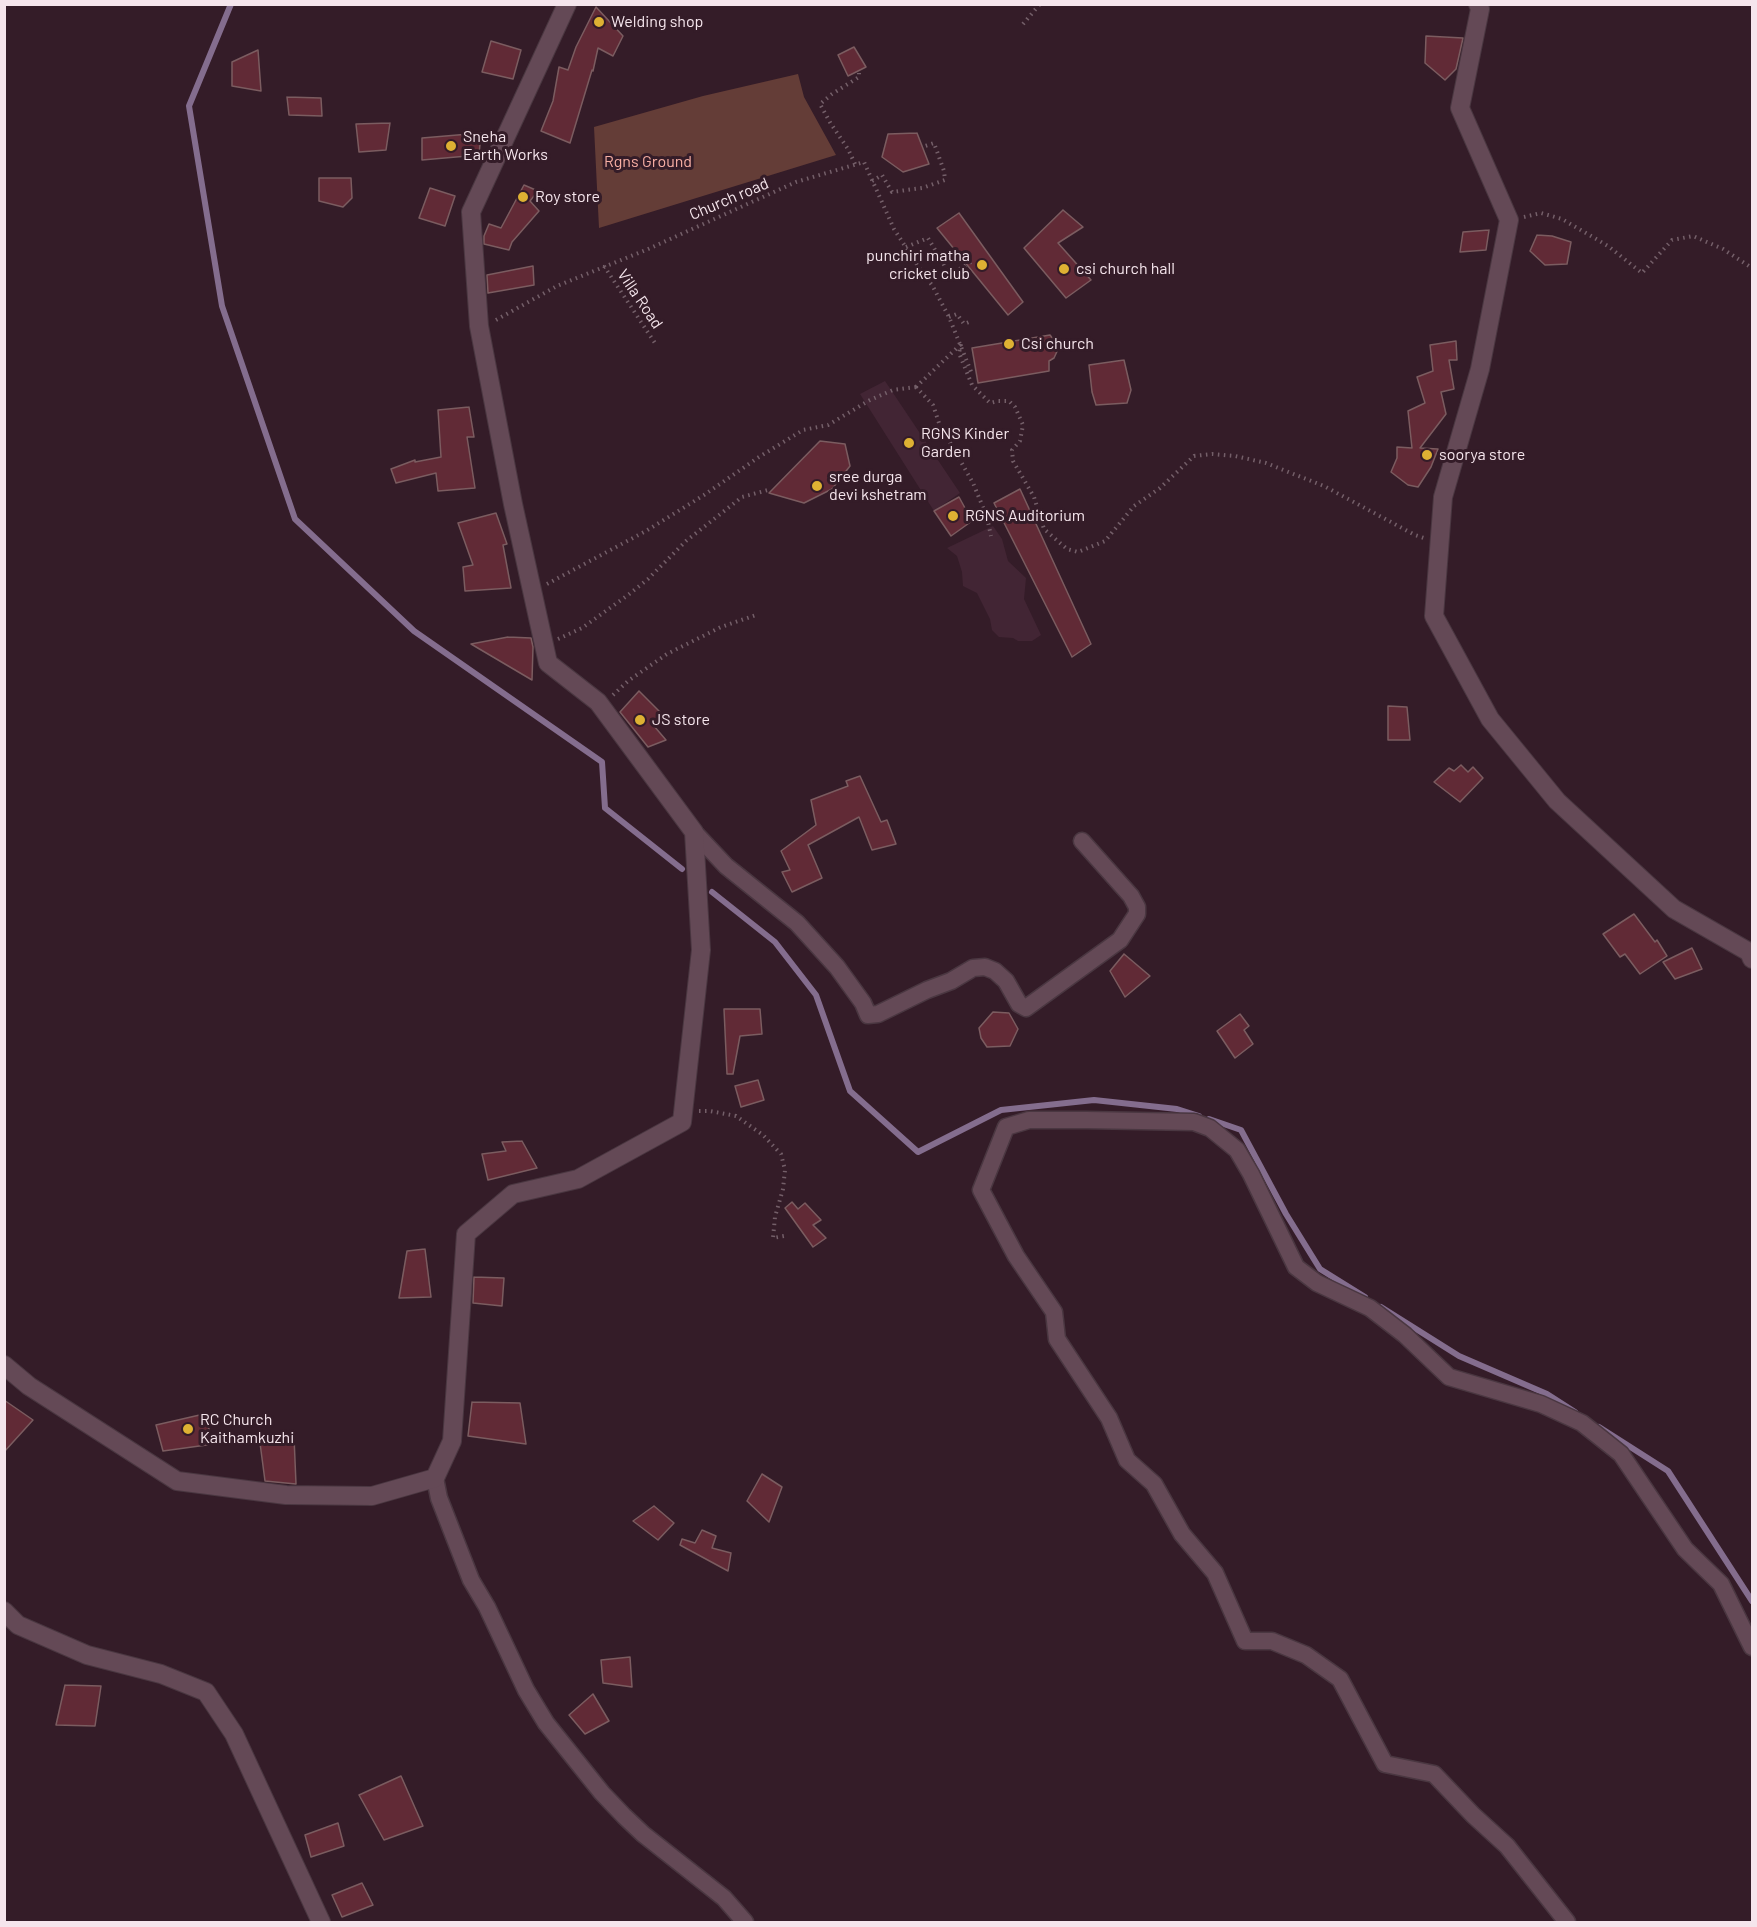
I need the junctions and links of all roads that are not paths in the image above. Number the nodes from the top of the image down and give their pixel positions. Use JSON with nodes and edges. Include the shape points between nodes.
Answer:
{"nodes":[{"id":1,"x":567,"y":4,"type":"edge"},
{"id":2,"x":1478,"y":4,"type":"edge"},
{"id":3,"x":694,"y":832,"type":"junction"},
{"id":4,"x":1082,"y":841,"type":"dead end"},
{"id":5,"x":1752,"y":958,"type":"edge"},
{"id":6,"x":4,"y":1365,"type":"edge"},
{"id":7,"x":435,"y":1478,"type":"junction"},
{"id":8,"x":4,"y":1611,"type":"edge"},
{"id":9,"x":1752,"y":1647,"type":"edge"},
{"id":10,"x":321,"y":1923,"type":"edge"},
{"id":11,"x":745,"y":1923,"type":"edge"},
{"id":12,"x":1567,"y":1923,"type":"edge"}],
"edges":[{"from":1,"to":3,"type":"street","via":[[471,213],[480,329],[548,663],[598,702]]},
{"from":2,"to":5,"type":"street","via":[[1460,108],[1509,220],[1480,369],[1443,497],[1434,616],[1490,719],[1557,801],[1674,909],[1749,952]]},
{"from":3,"to":4,"type":"street","via":[[726,866],[797,923],[837,967],[868,1015],[878,1014],[973,968],[985,967],[1006,981],[1019,1004],[1026,1008],[1120,940],[1137,914],[1137,907]]},
{"from":3,"to":7,"type":"street","via":[[701,950],[682,1122],[578,1179],[513,1194],[466,1234],[452,1441]]},
{"from":6,"to":7,"type":"street","via":[[177,1481],[286,1495],[372,1496]]},
{"from":7,"to":11,"type":"street","via":[[471,1580],[546,1723],[602,1794],[643,1834],[724,1898]]},
{"from":8,"to":10,"type":"street","via":[[18,1625],[87,1655],[161,1674],[206,1692],[234,1734]]},
{"from":9,"to":12,"type":"street","via":[[1721,1584],[1685,1549],[1621,1454],[1582,1423],[1542,1404],[1449,1377],[1370,1308],[1296,1268],[1237,1150],[1210,1128],[1194,1122],[1086,1120],[1029,1120],[1006,1127],[981,1190],[1016,1256],[1054,1312],[1057,1339],[1109,1418],[1127,1460],[1154,1484],[1182,1534],[1215,1573],[1245,1641],[1272,1641],[1306,1655],[1340,1679],[1386,1764],[1434,1774],[1507,1846]]}]}
